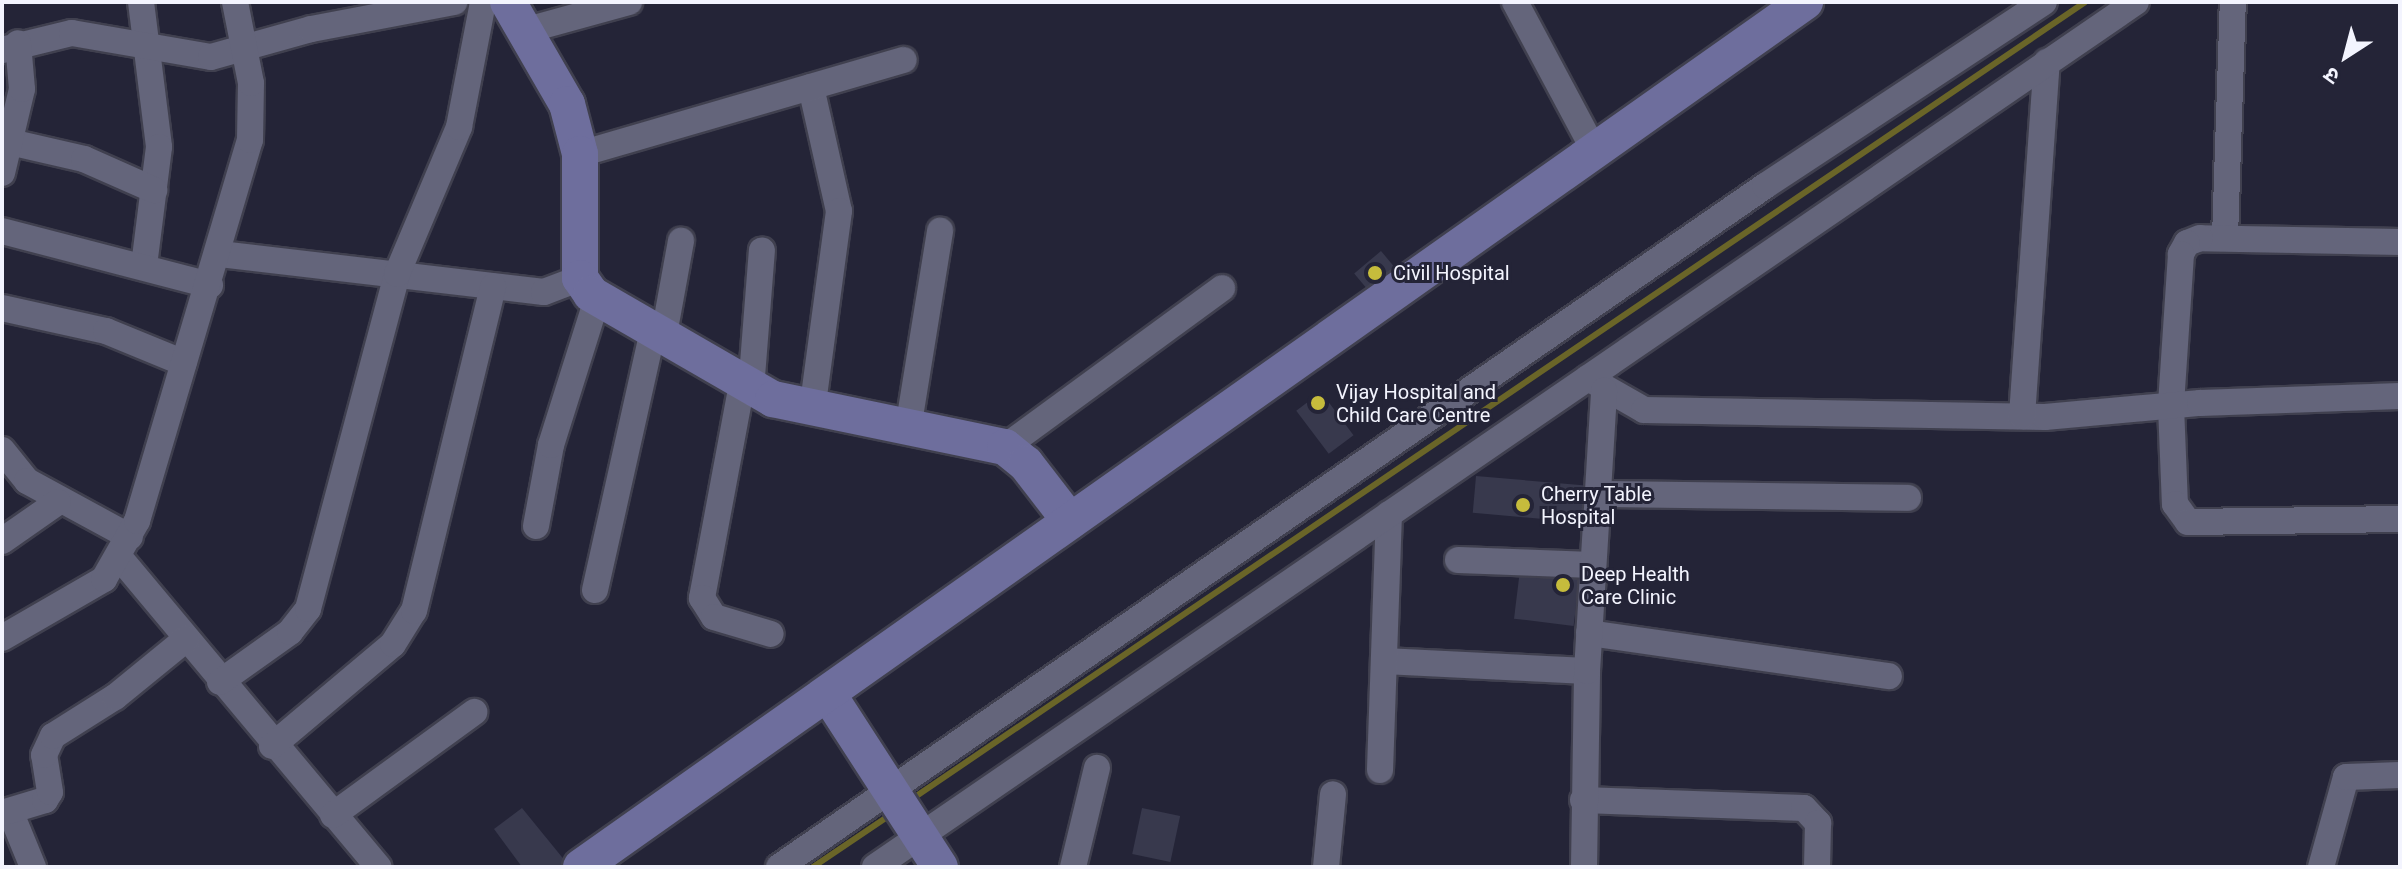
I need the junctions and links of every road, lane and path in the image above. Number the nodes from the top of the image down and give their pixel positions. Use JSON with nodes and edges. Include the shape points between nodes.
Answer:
{"nodes":[{"id":1,"x":141,"y":2,"type":"edge"},
{"id":2,"x":235,"y":2,"type":"edge"},
{"id":3,"x":454,"y":2,"type":"edge"},
{"id":4,"x":483,"y":2,"type":"edge"},
{"id":5,"x":629,"y":2,"type":"edge"},
{"id":6,"x":1515,"y":2,"type":"edge"},
{"id":7,"x":1805,"y":2,"type":"edge"},
{"id":8,"x":2044,"y":2,"type":"edge"},
{"id":9,"x":2136,"y":2,"type":"edge"},
{"id":10,"x":2233,"y":2,"type":"edge"},
{"id":11,"x":517,"y":16,"type":"edge"},
{"id":12,"x":10,"y":46,"type":"edge"},
{"id":13,"x":149,"y":48,"type":"junction"},
{"id":14,"x":247,"y":49,"type":"junction"},
{"id":15,"x":904,"y":60,"type":"dead end"},
{"id":16,"x":2047,"y":62,"type":"junction"},
{"id":17,"x":811,"y":87,"type":"junction"},
{"id":18,"x":9,"y":128,"type":"edge"},
{"id":19,"x":1595,"y":152,"type":"junction"},
{"id":20,"x":580,"y":154,"type":"junction"},
{"id":21,"x":2,"y":173,"type":"edge"},
{"id":22,"x":154,"y":190,"type":"junction"},
{"id":23,"x":2,"y":231,"type":"edge"},
{"id":24,"x":940,"y":231,"type":"dead end"},
{"id":25,"x":2225,"y":238,"type":"junction"},
{"id":26,"x":681,"y":241,"type":"dead end"},
{"id":27,"x":2400,"y":242,"type":"edge"},
{"id":28,"x":762,"y":250,"type":"dead end"},
{"id":29,"x":220,"y":254,"type":"junction"},
{"id":30,"x":144,"y":265,"type":"junction"},
{"id":31,"x":397,"y":274,"type":"junction"},
{"id":32,"x":210,"y":285,"type":"junction"},
{"id":33,"x":493,"y":286,"type":"junction"},
{"id":34,"x":588,"y":288,"type":"junction"},
{"id":35,"x":1222,"y":288,"type":"dead end"},
{"id":36,"x":2,"y":308,"type":"edge"},
{"id":37,"x":658,"y":337,"type":"junction"},
{"id":38,"x":184,"y":363,"type":"junction"},
{"id":39,"x":1596,"y":385,"type":"junction"},
{"id":40,"x":746,"y":387,"type":"junction"},
{"id":41,"x":2400,"y":396,"type":"edge"},
{"id":42,"x":2171,"y":406,"type":"junction"},
{"id":43,"x":812,"y":410,"type":"junction"},
{"id":44,"x":2022,"y":416,"type":"junction"},
{"id":45,"x":908,"y":429,"type":"junction"},
{"id":46,"x":1005,"y":447,"type":"junction"},
{"id":47,"x":2,"y":450,"type":"edge"},
{"id":48,"x":1598,"y":494,"type":"junction"},
{"id":49,"x":1908,"y":498,"type":"dead end"},
{"id":50,"x":58,"y":502,"type":"junction"},
{"id":51,"x":1389,"y":514,"type":"junction"},
{"id":52,"x":2400,"y":519,"type":"edge"},
{"id":53,"x":1070,"y":521,"type":"junction"},
{"id":54,"x":536,"y":526,"type":"dead end"},
{"id":55,"x":2,"y":541,"type":"edge"},
{"id":56,"x":125,"y":548,"type":"junction"},
{"id":57,"x":1458,"y":560,"type":"dead end"},
{"id":58,"x":1593,"y":565,"type":"junction"},
{"id":59,"x":595,"y":590,"type":"dead end"},
{"id":60,"x":1589,"y":633,"type":"junction"},
{"id":61,"x":771,"y":634,"type":"dead end"},
{"id":62,"x":2,"y":638,"type":"edge"},
{"id":63,"x":186,"y":639,"type":"junction"},
{"id":64,"x":1384,"y":661,"type":"junction"},
{"id":65,"x":1587,"y":671,"type":"junction"},
{"id":66,"x":1889,"y":676,"type":"dead end"},
{"id":67,"x":220,"y":682,"type":"junction"},
{"id":68,"x":828,"y":694,"type":"junction"},
{"id":69,"x":474,"y":712,"type":"dead end"},
{"id":70,"x":272,"y":746,"type":"junction"},
{"id":71,"x":1097,"y":768,"type":"dead end"},
{"id":72,"x":1380,"y":770,"type":"dead end"},
{"id":73,"x":2400,"y":775,"type":"edge"},
{"id":74,"x":1333,"y":794,"type":"dead end"},
{"id":75,"x":1583,"y":800,"type":"junction"},
{"id":76,"x":904,"y":807,"type":"junction"},
{"id":77,"x":6,"y":812,"type":"edge"},
{"id":78,"x":333,"y":815,"type":"junction"},
{"id":79,"x":33,"y":867,"type":"edge"},
{"id":80,"x":378,"y":867,"type":"edge"},
{"id":81,"x":581,"y":867,"type":"edge"},
{"id":82,"x":779,"y":867,"type":"edge"},
{"id":83,"x":875,"y":867,"type":"edge"},
{"id":84,"x":940,"y":867,"type":"edge"},
{"id":85,"x":1073,"y":867,"type":"edge"},
{"id":86,"x":1326,"y":867,"type":"edge"},
{"id":87,"x":1584,"y":867,"type":"edge"},
{"id":88,"x":1817,"y":867,"type":"edge"},
{"id":89,"x":2321,"y":867,"type":"edge"}],
"edges":[{"from":1,"to":13,"type":"street"},
{"from":2,"to":14,"type":"street"},
{"from":3,"to":14,"type":"street","via":[[311,29]]},
{"from":4,"to":31,"type":"street","via":[[475,71],[459,127]]},
{"from":5,"to":11,"type":"street"},
{"from":6,"to":19,"type":"street"},
{"from":7,"to":19,"type":"street"},
{"from":8,"to":76,"type":"street","via":[[1765,186]]},
{"from":9,"to":16,"type":"street"},
{"from":10,"to":25,"type":"street"},
{"from":11,"to":20,"type":"street","via":[[567,104]]},
{"from":12,"to":13,"type":"street","via":[[72,33]]},
{"from":12,"to":18,"type":"street","via":[[22,89]]},
{"from":13,"to":14,"type":"street","via":[[211,57]]},
{"from":13,"to":22,"type":"street","via":[[159,147]]},
{"from":14,"to":29,"type":"street","via":[[252,124]]},
{"from":15,"to":17,"type":"street"},
{"from":16,"to":39,"type":"street"},
{"from":16,"to":44,"type":"street"},
{"from":17,"to":20,"type":"street"},
{"from":17,"to":43,"type":"street","via":[[839,211]]},
{"from":18,"to":21,"type":"street"},
{"from":18,"to":22,"type":"street"},
{"from":19,"to":53,"type":"street"},
{"from":20,"to":34,"type":"street"},
{"from":22,"to":30,"type":"street"},
{"from":23,"to":30,"type":"street"},
{"from":24,"to":45,"type":"street"},
{"from":25,"to":27,"type":"street"},
{"from":25,"to":42,"type":"street","via":[[2200,238],[2181,254]]},
{"from":26,"to":37,"type":"street"},
{"from":28,"to":40,"type":"street"},
{"from":29,"to":31,"type":"street"},
{"from":29,"to":32,"type":"street"},
{"from":30,"to":32,"type":"street"},
{"from":31,"to":33,"type":"street"},
{"from":31,"to":67,"type":"street","via":[[308,609],[290,632]]},
{"from":32,"to":38,"type":"street"},
{"from":33,"to":34,"type":"street"},
{"from":33,"to":70,"type":"street","via":[[414,611],[393,644]]},
{"from":34,"to":37,"type":"street"},
{"from":34,"to":54,"type":"street"},
{"from":35,"to":46,"type":"street"},
{"from":36,"to":38,"type":"street","via":[[119,335]]},
{"from":37,"to":40,"type":"street"},
{"from":37,"to":59,"type":"street"},
{"from":38,"to":56,"type":"street"},
{"from":39,"to":44,"type":"street","via":[[1644,410]]},
{"from":39,"to":48,"type":"street"},
{"from":39,"to":51,"type":"street"},
{"from":40,"to":43,"type":"street"},
{"from":40,"to":61,"type":"street","via":[[702,598],[714,617]]},
{"from":41,"to":42,"type":"street"},
{"from":42,"to":44,"type":"street"},
{"from":42,"to":52,"type":"street","via":[[2175,504],[2188,522]]},
{"from":43,"to":45,"type":"street"},
{"from":45,"to":46,"type":"street"},
{"from":46,"to":53,"type":"street","via":[[1026,464]]},
{"from":47,"to":50,"type":"street","via":[[27,481]]},
{"from":48,"to":49,"type":"street"},
{"from":48,"to":58,"type":"street"},
{"from":50,"to":55,"type":"street"},
{"from":50,"to":56,"type":"street"},
{"from":51,"to":64,"type":"street"},
{"from":51,"to":76,"type":"street"},
{"from":53,"to":68,"type":"street"},
{"from":56,"to":62,"type":"street","via":[[87,593]]},
{"from":56,"to":63,"type":"street"},
{"from":57,"to":58,"type":"street"},
{"from":58,"to":60,"type":"street"},
{"from":60,"to":65,"type":"street"},
{"from":60,"to":66,"type":"street"},
{"from":63,"to":67,"type":"street"},
{"from":63,"to":77,"type":"street","via":[[115,697],[53,736],[44,755],[50,792],[45,800]]},
{"from":64,"to":65,"type":"street"},
{"from":64,"to":72,"type":"street"},
{"from":65,"to":75,"type":"street"},
{"from":67,"to":70,"type":"street"},
{"from":68,"to":76,"type":"street"},
{"from":68,"to":81,"type":"street"},
{"from":69,"to":78,"type":"street"},
{"from":70,"to":78,"type":"street"},
{"from":71,"to":85,"type":"street"},
{"from":73,"to":89,"type":"street","via":[[2346,777]]},
{"from":74,"to":86,"type":"street"},
{"from":75,"to":87,"type":"street"},
{"from":75,"to":88,"type":"street","via":[[1804,808],[1818,823]]},
{"from":76,"to":82,"type":"street"},
{"from":76,"to":83,"type":"street"},
{"from":76,"to":84,"type":"street"},
{"from":77,"to":79,"type":"street"},
{"from":78,"to":80,"type":"street"}]}
